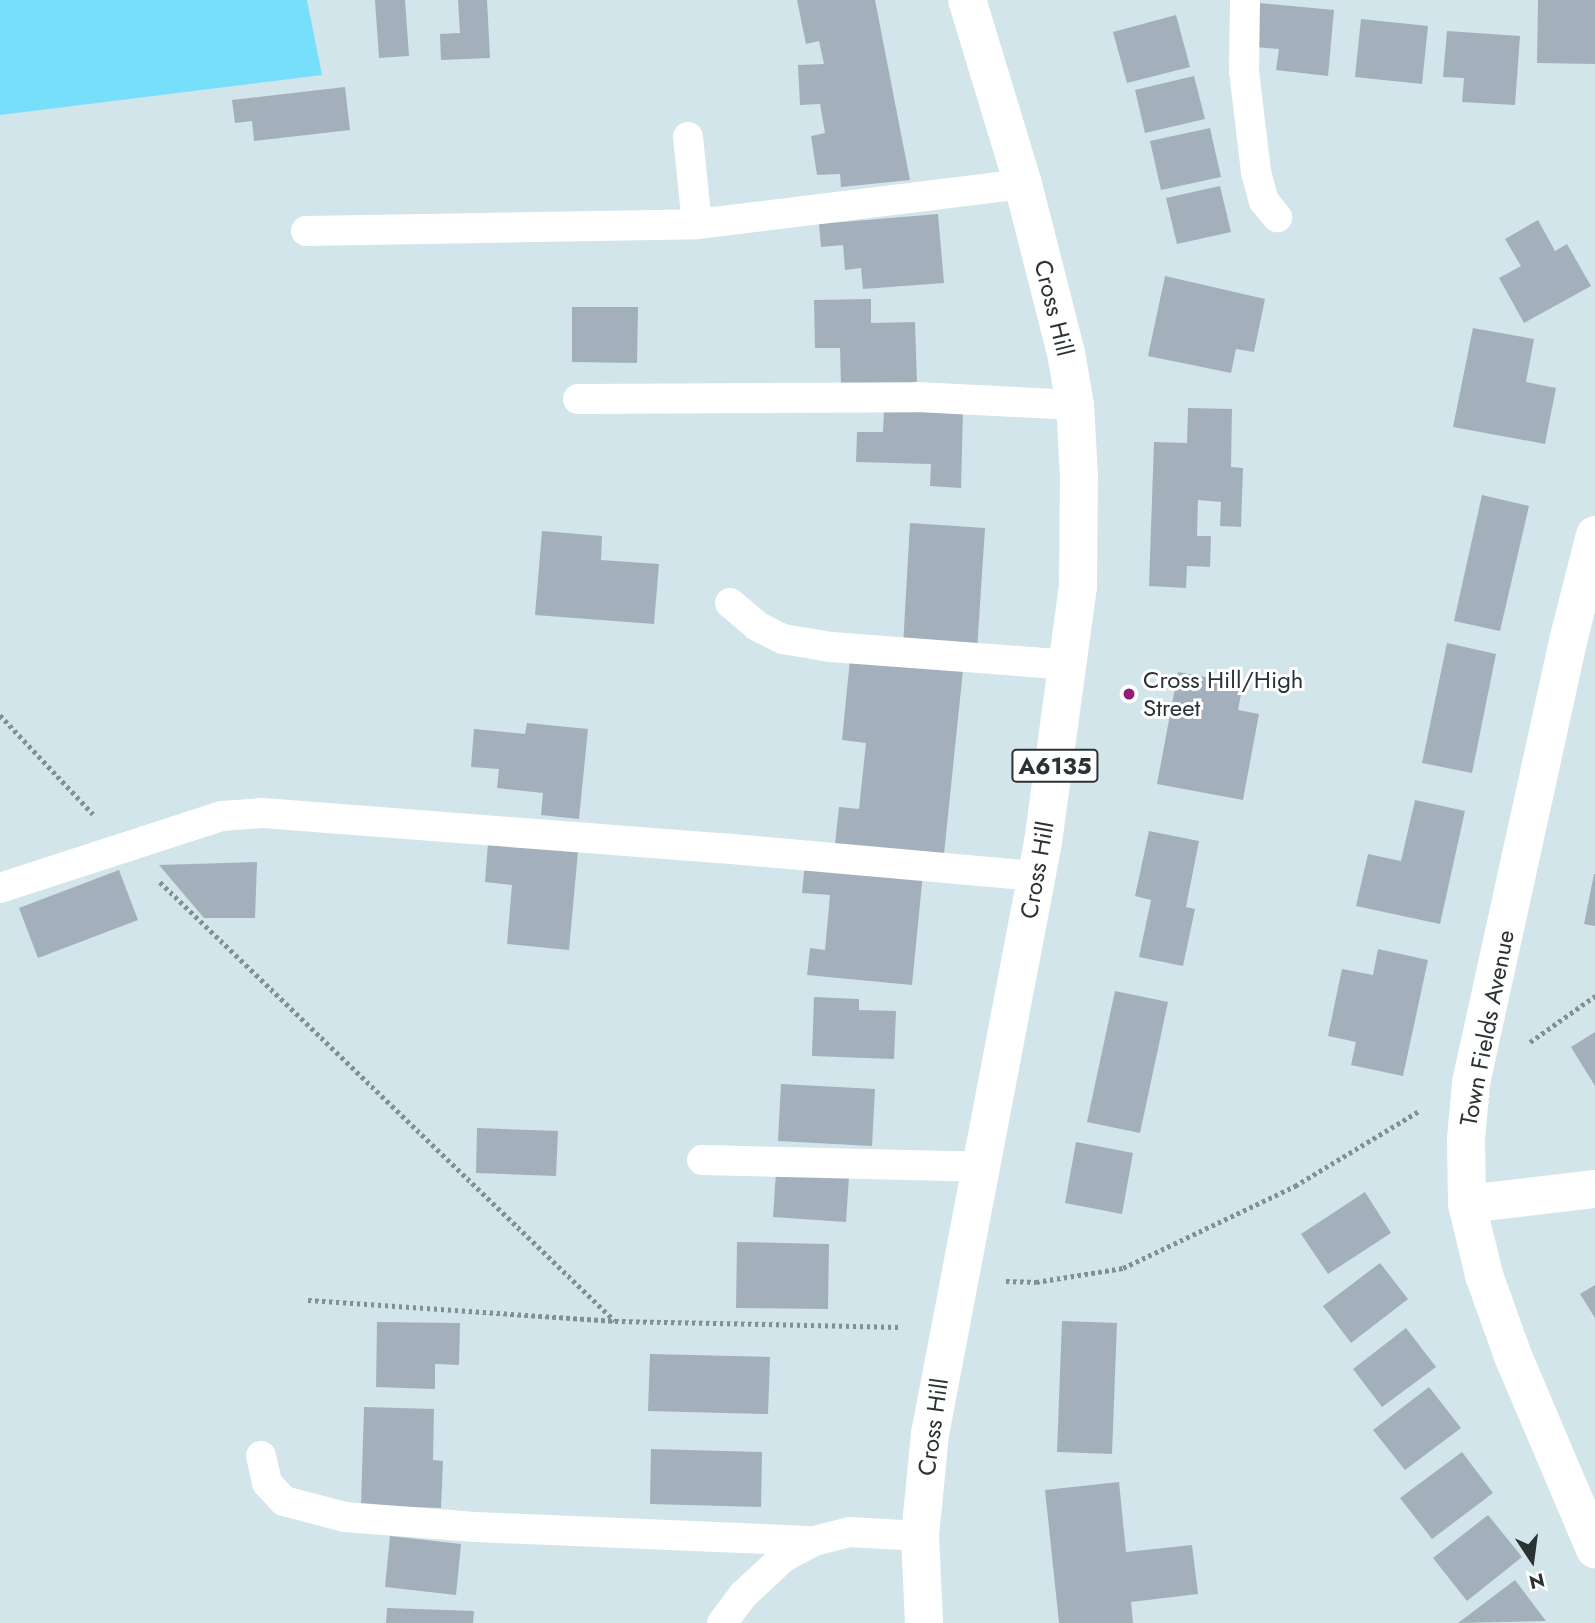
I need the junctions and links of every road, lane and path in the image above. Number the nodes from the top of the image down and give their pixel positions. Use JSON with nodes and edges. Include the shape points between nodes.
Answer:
{"nodes":[{"id":1,"x":967,"y":0,"type":"edge"},
{"id":2,"x":1245,"y":0,"type":"edge"},
{"id":3,"x":688,"y":137,"type":"dead end"},
{"id":4,"x":1023,"y":184,"type":"junction"},
{"id":5,"x":1277,"y":217,"type":"dead end"},
{"id":6,"x":698,"y":224,"type":"junction"},
{"id":7,"x":306,"y":231,"type":"dead end"},
{"id":8,"x":578,"y":399,"type":"dead end"},
{"id":9,"x":1075,"y":405,"type":"junction"},
{"id":10,"x":1595,"y":535,"type":"edge"},
{"id":11,"x":730,"y":603,"type":"dead end"},
{"id":12,"x":1069,"y":665,"type":"junction"},
{"id":13,"x":0,"y":715,"type":"edge"},
{"id":14,"x":124,"y":847,"type":"junction"},
{"id":15,"x":1036,"y":876,"type":"junction"},
{"id":16,"x":0,"y":888,"type":"edge"},
{"id":17,"x":1471,"y":1083,"type":"junction"},
{"id":18,"x":702,"y":1160,"type":"dead end"},
{"id":19,"x":982,"y":1167,"type":"junction"},
{"id":20,"x":1595,"y":1189,"type":"edge"},
{"id":21,"x":1467,"y":1204,"type":"junction"},
{"id":22,"x":961,"y":1278,"type":"junction"},
{"id":23,"x":308,"y":1300,"type":"dead end"},
{"id":24,"x":615,"y":1321,"type":"junction"},
{"id":25,"x":948,"y":1328,"type":"junction"},
{"id":26,"x":261,"y":1456,"type":"dead end"},
{"id":27,"x":920,"y":1536,"type":"junction"},
{"id":28,"x":814,"y":1541,"type":"junction"},
{"id":29,"x":1595,"y":1549,"type":"edge"},
{"id":30,"x":722,"y":1623,"type":"edge"},
{"id":31,"x":924,"y":1623,"type":"edge"}],
"edges":[{"from":1,"to":4,"type":"main road","name":"Cross Hill","number":"A6135"},
{"from":2,"to":5,"type":"lane","via":[[1244,71],[1256,172],[1264,201]]},
{"from":3,"to":6,"type":"lane"},
{"from":4,"to":6,"type":"lane"},
{"from":4,"to":9,"type":"main road","name":"Cross Hill","number":"A6135"},
{"from":6,"to":7,"type":"lane"},
{"from":8,"to":9,"type":"lane","via":[[917,397]]},
{"from":9,"to":12,"type":"main road","name":"Cross Hill","number":"A6135","via":[[1078,586]]},
{"from":10,"to":17,"type":"main road","name":"Town Fields Avenue"},
{"from":11,"to":12,"type":"lane","via":[[757,626],[783,639],[831,647]]},
{"from":12,"to":15,"type":"main road","name":"Cross Hill","number":"A6135"},
{"from":13,"to":14,"type":"path"},
{"from":14,"to":15,"type":"lane","via":[[222,816],[263,813]]},
{"from":14,"to":16,"type":"lane"},
{"from":14,"to":24,"type":"path"},
{"from":15,"to":19,"type":"main road","name":"Cross Hill","number":"A6135"},
{"from":17,"to":21,"type":"main road","name":"Town Fields Avenue"},
{"from":17,"to":22,"type":"path","via":[[1295,1186],[1123,1268],[1036,1282]]},
{"from":18,"to":19,"type":"lane"},
{"from":19,"to":22,"type":"main road","name":"Cross Hill","number":"A6135"},
{"from":20,"to":21,"type":"main road"},
{"from":21,"to":29,"type":"main road","name":"Town Fields Avenue","via":[[1484,1275],[1513,1356]]},
{"from":22,"to":25,"type":"main road","name":"Cross Hill","number":"A6135"},
{"from":23,"to":24,"type":"path"},
{"from":24,"to":25,"type":"path"},
{"from":25,"to":27,"type":"main road","name":"Cross Hill","number":"A6135","via":[[930,1434]]},
{"from":26,"to":28,"type":"lane","via":[[267,1483],[284,1501],[345,1517]]},
{"from":27,"to":28,"type":"lane","via":[[850,1532]]},
{"from":27,"to":31,"type":"main road","number":"A6135"},
{"from":28,"to":30,"type":"lane","via":[[785,1557],[744,1594]]}]}
